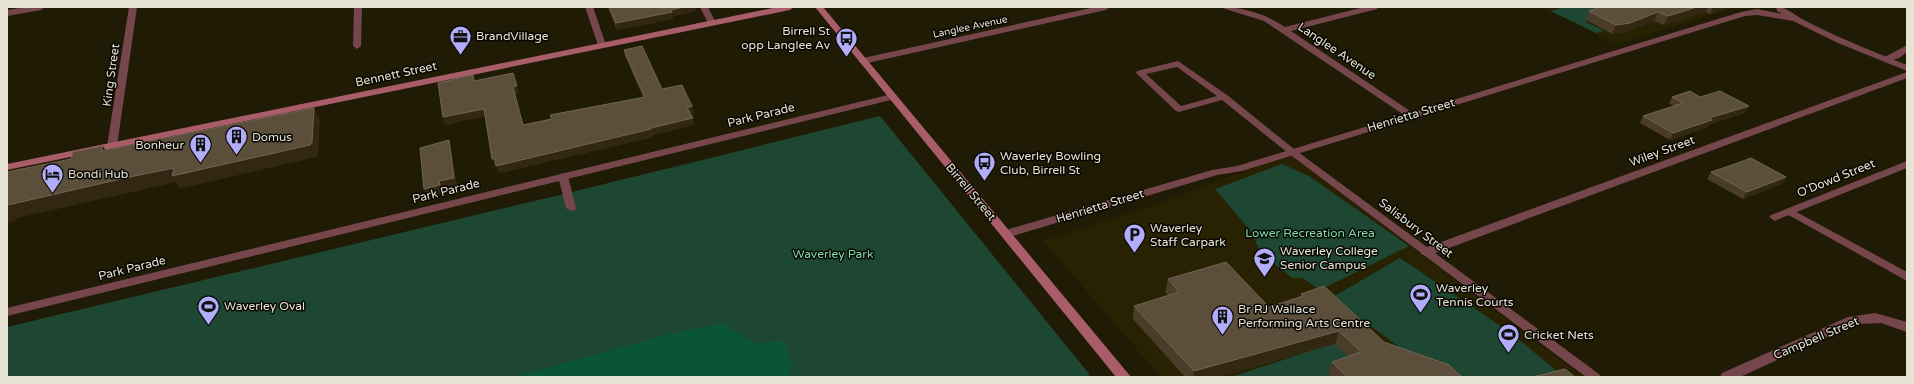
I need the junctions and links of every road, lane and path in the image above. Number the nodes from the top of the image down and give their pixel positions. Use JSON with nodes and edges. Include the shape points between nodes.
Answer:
{"nodes":[{"id":1,"x":41,"y":7,"type":"edge"},
{"id":2,"x":133,"y":7,"type":"edge"},
{"id":3,"x":358,"y":7,"type":"edge"},
{"id":4,"x":590,"y":7,"type":"edge"},
{"id":5,"x":704,"y":7,"type":"edge"},
{"id":6,"x":790,"y":7,"type":"edge"},
{"id":7,"x":819,"y":7,"type":"edge"},
{"id":8,"x":1106,"y":7,"type":"edge"},
{"id":9,"x":1223,"y":7,"type":"edge"},
{"id":10,"x":1374,"y":7,"type":"edge"},
{"id":11,"x":1780,"y":7,"type":"edge"},
{"id":12,"x":7,"y":12,"type":"edge"},
{"id":13,"x":1796,"y":19,"type":"junction"},
{"id":14,"x":712,"y":22,"type":"junction"},
{"id":15,"x":1285,"y":30,"type":"junction"},
{"id":16,"x":602,"y":45,"type":"junction"},
{"id":17,"x":357,"y":46,"type":"dead end"},
{"id":18,"x":1907,"y":48,"type":"edge"},
{"id":19,"x":1886,"y":59,"type":"junction"},
{"id":20,"x":863,"y":61,"type":"junction"},
{"id":21,"x":1907,"y":68,"type":"edge"},
{"id":22,"x":1907,"y":75,"type":"edge"},
{"id":23,"x":892,"y":97,"type":"junction"},
{"id":24,"x":1224,"y":97,"type":"junction"},
{"id":25,"x":1410,"y":116,"type":"junction"},
{"id":26,"x":112,"y":146,"type":"junction"},
{"id":27,"x":1291,"y":151,"type":"junction"},
{"id":28,"x":1907,"y":164,"type":"edge"},
{"id":29,"x":7,"y":167,"type":"edge"},
{"id":30,"x":563,"y":176,"type":"junction"},
{"id":31,"x":572,"y":208,"type":"dead end"},
{"id":32,"x":1789,"y":211,"type":"junction"},
{"id":33,"x":1775,"y":217,"type":"dead end"},
{"id":34,"x":1006,"y":234,"type":"junction"},
{"id":35,"x":1426,"y":252,"type":"junction"},
{"id":36,"x":1907,"y":277,"type":"edge"},
{"id":37,"x":7,"y":312,"type":"edge"},
{"id":38,"x":1907,"y":327,"type":"edge"},
{"id":39,"x":1124,"y":377,"type":"edge"},
{"id":40,"x":1595,"y":377,"type":"edge"},
{"id":41,"x":1727,"y":377,"type":"edge"}],
"edges":[{"from":1,"to":12,"type":"street"},
{"from":2,"to":26,"type":"street","name":"King Street"},
{"from":3,"to":17,"type":"street"},
{"from":4,"to":16,"type":"street"},
{"from":5,"to":14,"type":"lane"},
{"from":6,"to":14,"type":"main road","name":"Bennett Street"},
{"from":7,"to":20,"type":"main road","name":"Birrell Street"},
{"from":8,"to":20,"type":"street","name":"Langlee Avenue"},
{"from":9,"to":15,"type":"street","name":"Langlee Avenue","via":[[1257,14]]},
{"from":10,"to":15,"type":"street"},
{"from":11,"to":13,"type":"street"},
{"from":13,"to":19,"type":"street"},
{"from":13,"to":25,"type":"street","name":"Henrietta Street","via":[[1757,12],[1744,14]]},
{"from":14,"to":16,"type":"main road","name":"Bennett Street"},
{"from":15,"to":25,"type":"street","name":"Langlee Avenue"},
{"from":16,"to":26,"type":"main road","name":"Bennett Street"},
{"from":18,"to":19,"type":"street"},
{"from":19,"to":21,"type":"street"},
{"from":20,"to":23,"type":"main road","name":"Birrell Street"},
{"from":22,"to":35,"type":"street","name":"Wiley Street"},
{"from":23,"to":30,"type":"street","name":"Park Parade"},
{"from":23,"to":34,"type":"main road","name":"Birrell Street"},
{"from":24,"to":24,"type":"lane","name":"Salisbury Street","via":[[1178,64],[1140,73],[1178,109]]},
{"from":24,"to":27,"type":"lane","name":"Salisbury Street"},
{"from":25,"to":27,"type":"street","name":"Henrietta Street"},
{"from":26,"to":29,"type":"main road","name":"Bennett Street"},
{"from":27,"to":34,"type":"street","name":"Henrietta Street","via":[[1238,169],[1216,172]]},
{"from":27,"to":35,"type":"lane","name":"Salisbury Street"},
{"from":28,"to":32,"type":"street","name":"O'Dowd Street"},
{"from":30,"to":31,"type":"lane"},
{"from":30,"to":37,"type":"street","name":"Park Parade"},
{"from":32,"to":33,"type":"street","name":"O'Dowd Street"},
{"from":32,"to":36,"type":"lane"},
{"from":34,"to":39,"type":"main road","name":"Birrell Street"},
{"from":35,"to":40,"type":"lane","name":"Salisbury Street"},
{"from":38,"to":41,"type":"street","name":"Campbell Street","via":[[1884,318],[1853,320]]}]}
